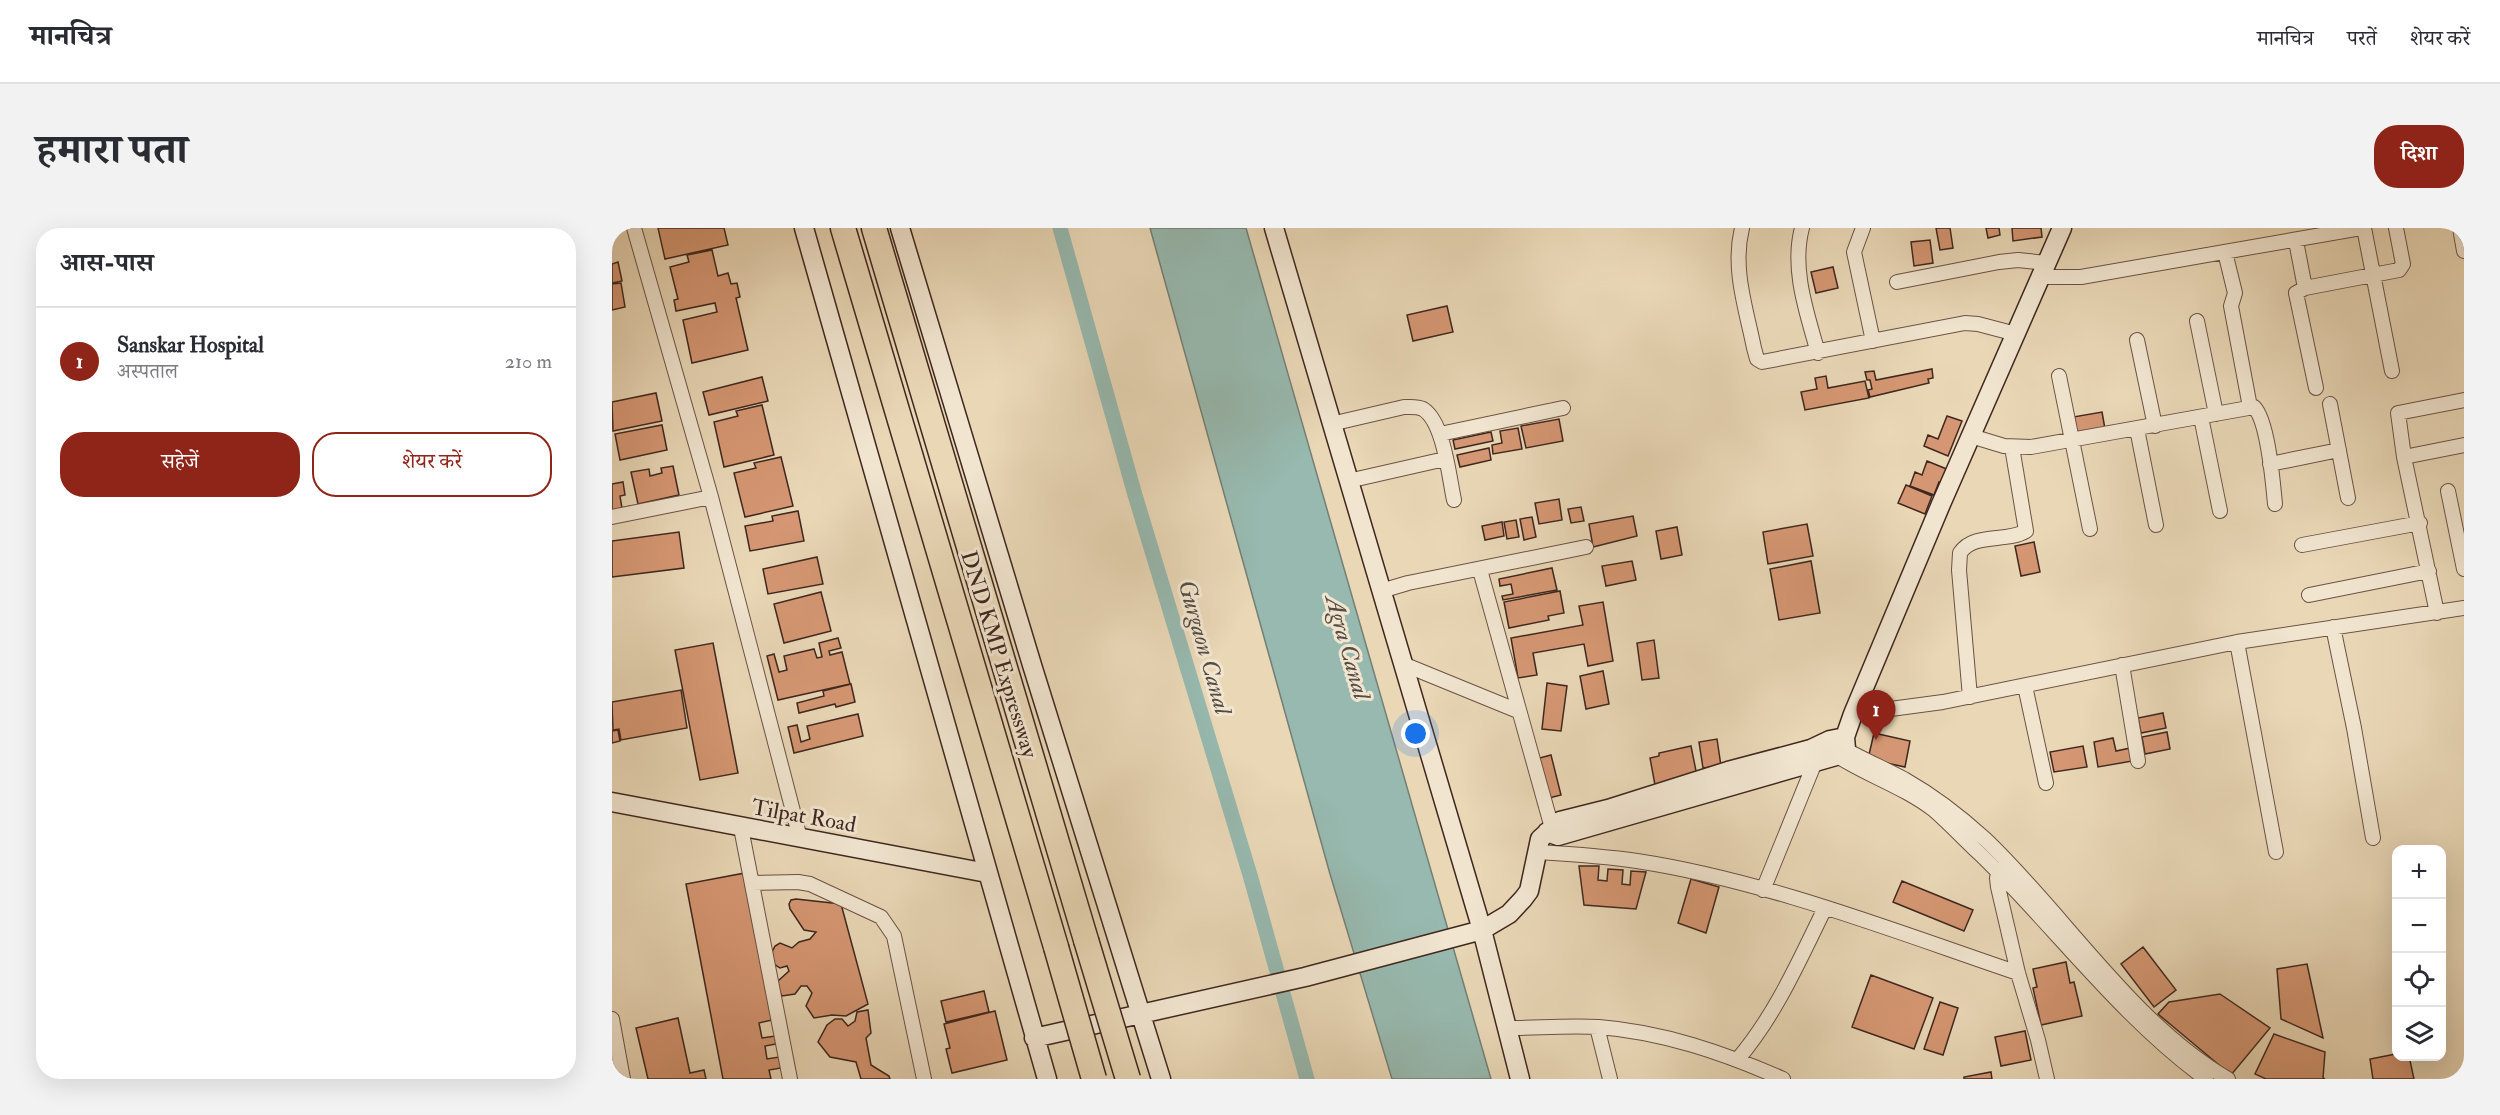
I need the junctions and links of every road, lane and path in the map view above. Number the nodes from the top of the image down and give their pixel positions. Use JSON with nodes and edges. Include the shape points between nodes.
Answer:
{"nodes":[{"id":1,"x":634,"y":228,"type":"edge"},
{"id":2,"x":804,"y":228,"type":"edge"},
{"id":3,"x":843,"y":228,"type":"edge"},
{"id":4,"x":874,"y":228,"type":"edge"},
{"id":5,"x":900,"y":228,"type":"edge"},
{"id":6,"x":1274,"y":228,"type":"edge"},
{"id":7,"x":1742,"y":228,"type":"edge"},
{"id":8,"x":1802,"y":228,"type":"edge"},
{"id":9,"x":1863,"y":228,"type":"edge"},
{"id":10,"x":2062,"y":228,"type":"edge"},
{"id":11,"x":2363,"y":228,"type":"edge"},
{"id":12,"x":2396,"y":228,"type":"edge"},
{"id":13,"x":2460,"y":228,"type":"edge"},
{"id":14,"x":2296,"y":241,"type":"junction"},
{"id":15,"x":2464,"y":251,"type":"edge"},
{"id":16,"x":2225,"y":252,"type":"junction"},
{"id":17,"x":2044,"y":270,"type":"junction"},
{"id":18,"x":2372,"y":276,"type":"junction"},
{"id":19,"x":1897,"y":282,"type":"dead end"},
{"id":20,"x":2305,"y":288,"type":"junction"},
{"id":21,"x":2197,"y":321,"type":"dead end"},
{"id":22,"x":2016,"y":334,"type":"junction"},
{"id":23,"x":2137,"y":340,"type":"dead end"},
{"id":24,"x":1873,"y":341,"type":"junction"},
{"id":25,"x":1818,"y":353,"type":"junction"},
{"id":26,"x":2392,"y":371,"type":"dead end"},
{"id":27,"x":2059,"y":376,"type":"dead end"},
{"id":28,"x":2316,"y":388,"type":"dead end"},
{"id":29,"x":2464,"y":400,"type":"edge"},
{"id":30,"x":2330,"y":404,"type":"dead end"},
{"id":31,"x":2250,"y":407,"type":"junction"},
{"id":32,"x":1563,"y":408,"type":"dead end"},
{"id":33,"x":2216,"y":414,"type":"junction"},
{"id":34,"x":2201,"y":417,"type":"junction"},
{"id":35,"x":1331,"y":424,"type":"junction"},
{"id":36,"x":2155,"y":426,"type":"junction"},
{"id":37,"x":2137,"y":429,"type":"junction"},
{"id":38,"x":1440,"y":434,"type":"junction"},
{"id":39,"x":1971,"y":436,"type":"junction"},
{"id":40,"x":2071,"y":441,"type":"junction"},
{"id":41,"x":2464,"y":445,"type":"edge"},
{"id":42,"x":2012,"y":447,"type":"junction"},
{"id":43,"x":2339,"y":450,"type":"junction"},
{"id":44,"x":2404,"y":458,"type":"junction"},
{"id":45,"x":1445,"y":459,"type":"junction"},
{"id":46,"x":2270,"y":464,"type":"junction"},
{"id":47,"x":1348,"y":481,"type":"junction"},
{"id":48,"x":2448,"y":491,"type":"dead end"},
{"id":49,"x":711,"y":497,"type":"junction"},
{"id":50,"x":2348,"y":498,"type":"dead end"},
{"id":51,"x":1454,"y":500,"type":"dead end"},
{"id":52,"x":2275,"y":504,"type":"dead end"},
{"id":53,"x":2220,"y":511,"type":"dead end"},
{"id":54,"x":612,"y":517,"type":"edge"},
{"id":55,"x":2420,"y":523,"type":"junction"},
{"id":56,"x":2156,"y":525,"type":"dead end"},
{"id":57,"x":2090,"y":529,"type":"dead end"},
{"id":58,"x":2302,"y":545,"type":"dead end"},
{"id":59,"x":1586,"y":547,"type":"dead end"},
{"id":60,"x":2464,"y":569,"type":"edge"},
{"id":61,"x":1480,"y":570,"type":"junction"},
{"id":62,"x":2429,"y":571,"type":"junction"},
{"id":63,"x":1381,"y":591,"type":"junction"},
{"id":64,"x":2309,"y":595,"type":"dead end"},
{"id":65,"x":2464,"y":608,"type":"edge"},
{"id":66,"x":2437,"y":613,"type":"junction"},
{"id":67,"x":2333,"y":627,"type":"junction"},
{"id":68,"x":2237,"y":642,"type":"junction"},
{"id":69,"x":1403,"y":663,"type":"junction"},
{"id":70,"x":2122,"y":665,"type":"junction"},
{"id":71,"x":2025,"y":686,"type":"junction"},
{"id":72,"x":1970,"y":697,"type":"junction"},
{"id":73,"x":1518,"y":711,"type":"junction"},
{"id":74,"x":1853,"y":714,"type":"junction"},
{"id":75,"x":1832,"y":748,"type":"junction"},
{"id":76,"x":2138,"y":762,"type":"dead end"},
{"id":77,"x":2046,"y":783,"type":"dead end"},
{"id":78,"x":612,"y":802,"type":"edge"},
{"id":79,"x":741,"y":828,"type":"junction"},
{"id":80,"x":1550,"y":830,"type":"junction"},
{"id":81,"x":800,"y":838,"type":"junction"},
{"id":82,"x":2373,"y":838,"type":"dead end"},
{"id":83,"x":1537,"y":852,"type":"junction"},
{"id":84,"x":2276,"y":852,"type":"dead end"},
{"id":85,"x":2004,"y":868,"type":"junction"},
{"id":86,"x":987,"y":873,"type":"junction"},
{"id":87,"x":752,"y":883,"type":"junction"},
{"id":88,"x":1763,"y":890,"type":"junction"},
{"id":89,"x":1825,"y":908,"type":"junction"},
{"id":90,"x":1482,"y":930,"type":"junction"},
{"id":91,"x":2018,"y":973,"type":"junction"},
{"id":92,"x":1141,"y":1014,"type":"junction"},
{"id":93,"x":612,"y":1019,"type":"edge"},
{"id":94,"x":1597,"y":1027,"type":"junction"},
{"id":95,"x":1507,"y":1028,"type":"junction"},
{"id":96,"x":1034,"y":1038,"type":"junction"},
{"id":97,"x":1738,"y":1059,"type":"junction"},
{"id":98,"x":623,"y":1079,"type":"edge"},
{"id":99,"x":790,"y":1079,"type":"edge"},
{"id":100,"x":924,"y":1079,"type":"edge"},
{"id":101,"x":1047,"y":1079,"type":"edge"},
{"id":102,"x":1094,"y":1079,"type":"edge"},
{"id":103,"x":1128,"y":1079,"type":"edge"},
{"id":104,"x":1161,"y":1079,"type":"edge"},
{"id":105,"x":1520,"y":1079,"type":"edge"},
{"id":106,"x":1610,"y":1079,"type":"edge"},
{"id":107,"x":1783,"y":1079,"type":"edge"},
{"id":108,"x":2047,"y":1079,"type":"edge"},
{"id":109,"x":2206,"y":1079,"type":"edge"},
{"id":110,"x":2228,"y":1079,"type":"edge"}],
"edges":[{"from":1,"to":49,"type":"street"},
{"from":2,"to":86,"type":"street"},
{"from":3,"to":102,"type":"highway","name":"DND KMP Expressway","bridge":true},
{"from":4,"to":103,"type":"highway","name":"DND KMP Expressway","bridge":true},
{"from":5,"to":92,"type":"street"},
{"from":6,"to":35,"type":"street"},
{"from":7,"to":25,"type":"street","via":[[1738,271],[1757,359],[1762,362]]},
{"from":8,"to":25,"type":"street","via":[[1798,274]]},
{"from":9,"to":24,"type":"street","via":[[1854,252]]},
{"from":10,"to":17,"type":"street"},
{"from":11,"to":14,"type":"street"},
{"from":11,"to":18,"type":"street"},
{"from":12,"to":18,"type":"street","via":[[2403,264],[2399,270]]},
{"from":13,"to":15,"type":"street"},
{"from":14,"to":16,"type":"street"},
{"from":14,"to":20,"type":"street"},
{"from":16,"to":17,"type":"street","via":[[2081,277]]},
{"from":16,"to":31,"type":"street","via":[[2235,293],[2231,306]]},
{"from":17,"to":19,"type":"street","via":[[2018,260]]},
{"from":17,"to":22,"type":"street"},
{"from":18,"to":20,"type":"street"},
{"from":18,"to":26,"type":"street"},
{"from":20,"to":28,"type":"street","via":[[2296,293]]},
{"from":21,"to":33,"type":"street"},
{"from":22,"to":24,"type":"street","via":[[1965,323]]},
{"from":22,"to":39,"type":"street"},
{"from":23,"to":36,"type":"street"},
{"from":24,"to":25,"type":"street"},
{"from":27,"to":40,"type":"street"},
{"from":29,"to":44,"type":"street","via":[[2398,412]]},
{"from":30,"to":43,"type":"street"},
{"from":31,"to":33,"type":"street"},
{"from":31,"to":46,"type":"street","via":[[2258,412]]},
{"from":32,"to":38,"type":"street"},
{"from":33,"to":34,"type":"street"},
{"from":34,"to":36,"type":"street"},
{"from":34,"to":53,"type":"street"},
{"from":35,"to":38,"type":"street","via":[[1415,407],[1431,417]]},
{"from":35,"to":47,"type":"street"},
{"from":36,"to":37,"type":"street"},
{"from":37,"to":40,"type":"street"},
{"from":37,"to":56,"type":"street"},
{"from":38,"to":45,"type":"street"},
{"from":39,"to":42,"type":"street"},
{"from":39,"to":74,"type":"street"},
{"from":40,"to":42,"type":"street"},
{"from":40,"to":57,"type":"street"},
{"from":41,"to":44,"type":"street"},
{"from":42,"to":72,"type":"street","via":[[2026,531],[1972,542],[1964,547],[1959,559]]},
{"from":43,"to":46,"type":"street"},
{"from":43,"to":50,"type":"street"},
{"from":44,"to":55,"type":"street"},
{"from":45,"to":47,"type":"street"},
{"from":45,"to":51,"type":"street"},
{"from":46,"to":52,"type":"street"},
{"from":47,"to":63,"type":"street"},
{"from":48,"to":60,"type":"street"},
{"from":49,"to":54,"type":"street"},
{"from":49,"to":81,"type":"street"},
{"from":55,"to":58,"type":"street"},
{"from":55,"to":62,"type":"street"},
{"from":59,"to":61,"type":"street"},
{"from":61,"to":63,"type":"street"},
{"from":61,"to":73,"type":"street"},
{"from":62,"to":64,"type":"street"},
{"from":62,"to":66,"type":"street"},
{"from":63,"to":69,"type":"street"},
{"from":65,"to":66,"type":"street"},
{"from":66,"to":67,"type":"street"},
{"from":67,"to":68,"type":"street"},
{"from":67,"to":82,"type":"street"},
{"from":68,"to":70,"type":"street"},
{"from":68,"to":84,"type":"street"},
{"from":69,"to":73,"type":"street"},
{"from":69,"to":90,"type":"street"},
{"from":70,"to":71,"type":"street"},
{"from":70,"to":76,"type":"street"},
{"from":71,"to":72,"type":"street"},
{"from":71,"to":77,"type":"street"},
{"from":72,"to":74,"type":"street"},
{"from":73,"to":80,"type":"street"},
{"from":74,"to":75,"type":"street"},
{"from":75,"to":80,"type":"street","via":[[1558,836]]},
{"from":75,"to":85,"type":"street","via":[[1905,780],[1941,802]]},
{"from":75,"to":88,"type":"street"},
{"from":78,"to":79,"type":"street","name":"Tilpat Road"},
{"from":79,"to":81,"type":"street","name":"Tilpat Road"},
{"from":79,"to":87,"type":"street"},
{"from":80,"to":83,"type":"street","via":[[1540,838]]},
{"from":81,"to":86,"type":"street","name":"Tilpat Road"},
{"from":83,"to":88,"type":"street","via":[[1638,861]]},
{"from":83,"to":90,"type":"street","via":[[1529,891],[1509,914]]},
{"from":85,"to":91,"type":"street","via":[[1998,887]]},
{"from":85,"to":109,"type":"street","via":[[2140,1023]]},
{"from":85,"to":110,"type":"street","via":[[2148,1017],[2188,1052]]},
{"from":86,"to":96,"type":"street"},
{"from":87,"to":99,"type":"street"},
{"from":87,"to":100,"type":"street","via":[[810,884],[881,917],[894,936]]},
{"from":88,"to":89,"type":"street"},
{"from":89,"to":91,"type":"street"},
{"from":89,"to":97,"type":"street","via":[[1776,1008]]},
{"from":90,"to":92,"type":"street","via":[[1358,964]]},
{"from":90,"to":95,"type":"street"},
{"from":91,"to":108,"type":"street"},
{"from":92,"to":96,"type":"street"},
{"from":92,"to":104,"type":"street"},
{"from":93,"to":98,"type":"street"},
{"from":94,"to":95,"type":"street"},
{"from":94,"to":97,"type":"street","via":[[1667,1038]]},
{"from":94,"to":106,"type":"street"},
{"from":95,"to":105,"type":"street"},
{"from":96,"to":101,"type":"street"},
{"from":97,"to":107,"type":"street"}]}
